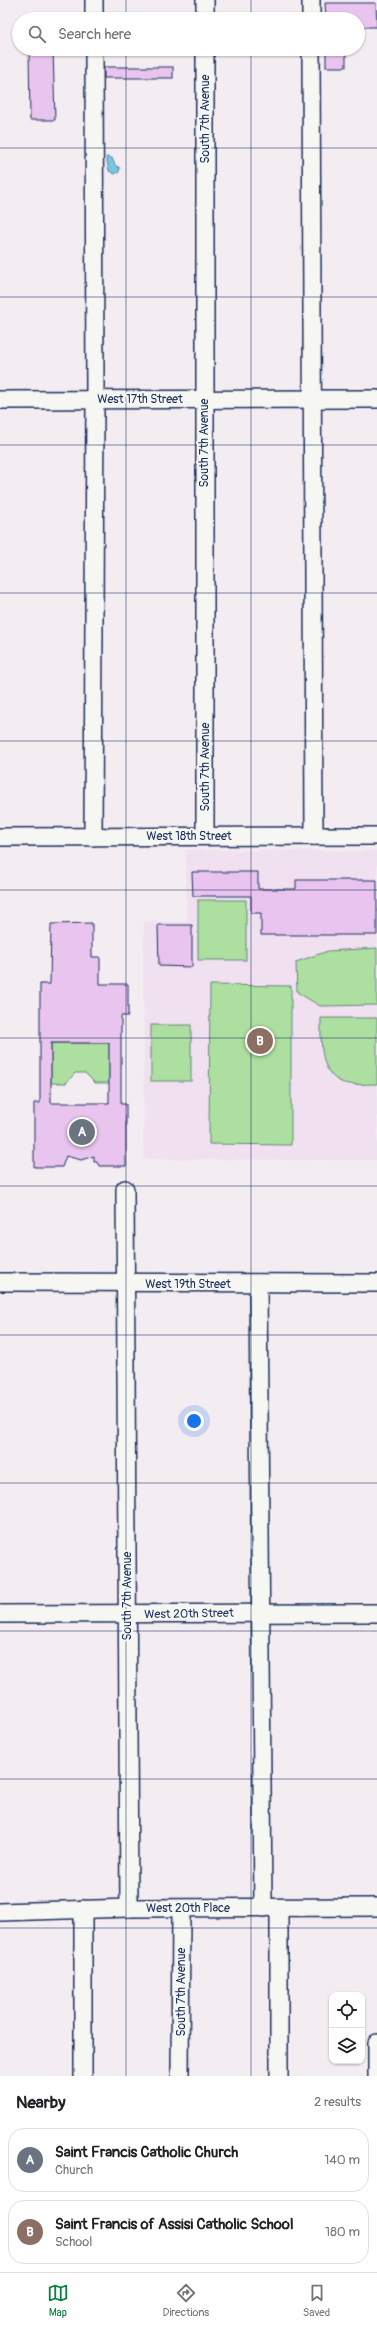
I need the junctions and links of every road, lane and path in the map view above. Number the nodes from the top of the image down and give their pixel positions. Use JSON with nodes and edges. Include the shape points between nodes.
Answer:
{"nodes":[{"id":1,"x":94,"y":0,"type":"edge"},
{"id":2,"x":205,"y":0,"type":"edge"},
{"id":3,"x":311,"y":0,"type":"edge"},
{"id":4,"x":94,"y":12,"type":"edge"},
{"id":5,"x":205,"y":12,"type":"edge"},
{"id":6,"x":311,"y":12,"type":"edge"},
{"id":7,"x":94,"y":56,"type":"edge"},
{"id":8,"x":205,"y":56,"type":"edge"},
{"id":9,"x":311,"y":56,"type":"edge"},
{"id":10,"x":95,"y":399,"type":"junction"},
{"id":11,"x":204,"y":399,"type":"junction"},
{"id":12,"x":312,"y":399,"type":"junction"},
{"id":13,"x":377,"y":399,"type":"edge"},
{"id":14,"x":0,"y":400,"type":"edge"},
{"id":15,"x":205,"y":836,"type":"junction"},
{"id":16,"x":314,"y":836,"type":"junction"},
{"id":17,"x":377,"y":836,"type":"edge"},
{"id":18,"x":0,"y":837,"type":"edge"},
{"id":19,"x":93,"y":837,"type":"junction"},
{"id":20,"x":125,"y":1189,"type":"dead end"},
{"id":21,"x":0,"y":1282,"type":"edge"},
{"id":22,"x":258,"y":1283,"type":"junction"},
{"id":23,"x":377,"y":1283,"type":"edge"},
{"id":24,"x":126,"y":1284,"type":"junction"},
{"id":25,"x":261,"y":1612,"type":"junction"},
{"id":26,"x":0,"y":1614,"type":"edge"},
{"id":27,"x":377,"y":1614,"type":"edge"},
{"id":28,"x":127,"y":1615,"type":"junction"},
{"id":29,"x":377,"y":1907,"type":"edge"},
{"id":30,"x":129,"y":1908,"type":"junction"},
{"id":31,"x":271,"y":1908,"type":"junction"},
{"id":32,"x":83,"y":1909,"type":"junction"},
{"id":33,"x":181,"y":1909,"type":"junction"},
{"id":34,"x":0,"y":1912,"type":"edge"},
{"id":35,"x":377,"y":2043,"type":"edge"},
{"id":36,"x":83,"y":2076,"type":"edge"},
{"id":37,"x":180,"y":2076,"type":"edge"},
{"id":38,"x":279,"y":2076,"type":"edge"},
{"id":39,"x":377,"y":2076,"type":"edge"}],
"edges":[{"from":1,"to":4,"type":"street"},
{"from":2,"to":5,"type":"street"},
{"from":3,"to":6,"type":"street"},
{"from":7,"to":10,"type":"street"},
{"from":8,"to":11,"type":"street","name":"South 7th Avenue"},
{"from":9,"to":12,"type":"street"},
{"from":10,"to":11,"type":"street","name":"West 17th Street"},
{"from":10,"to":14,"type":"street","name":"West 17th Street"},
{"from":10,"to":19,"type":"street"},
{"from":11,"to":12,"type":"street","name":"West 17th Street"},
{"from":11,"to":15,"type":"street","name":"South 7th Avenue"},
{"from":12,"to":13,"type":"street","name":"West 17th Street"},
{"from":12,"to":16,"type":"street"},
{"from":15,"to":16,"type":"street","name":"West 18th Street"},
{"from":15,"to":19,"type":"street","name":"West 18th Street"},
{"from":16,"to":17,"type":"street","name":"West 18th Street"},
{"from":18,"to":19,"type":"street","name":"West 18th Street"},
{"from":20,"to":24,"type":"street","name":"South 7th Avenue"},
{"from":21,"to":24,"type":"street","name":"West 19th Street"},
{"from":22,"to":23,"type":"street","name":"West 19th Street"},
{"from":22,"to":24,"type":"street","name":"West 19th Street"},
{"from":22,"to":25,"type":"street"},
{"from":24,"to":28,"type":"street","name":"South 7th Avenue"},
{"from":25,"to":27,"type":"street","name":"West 20th Street"},
{"from":25,"to":28,"type":"street","name":"West 20th Street"},
{"from":25,"to":31,"type":"street"},
{"from":26,"to":28,"type":"street","name":"West 20th Street"},
{"from":28,"to":30,"type":"street","name":"South 7th Avenue"},
{"from":29,"to":31,"type":"street","name":"West 20th Place"},
{"from":30,"to":32,"type":"street","name":"West 20th Place"},
{"from":30,"to":33,"type":"street","name":"West 20th Place"},
{"from":31,"to":33,"type":"street","name":"West 20th Place"},
{"from":31,"to":38,"type":"street"},
{"from":32,"to":34,"type":"street","name":"West 20th Place"},
{"from":32,"to":36,"type":"street"},
{"from":33,"to":37,"type":"street","name":"South 7th Avenue"},
{"from":35,"to":39,"type":"street"}]}
